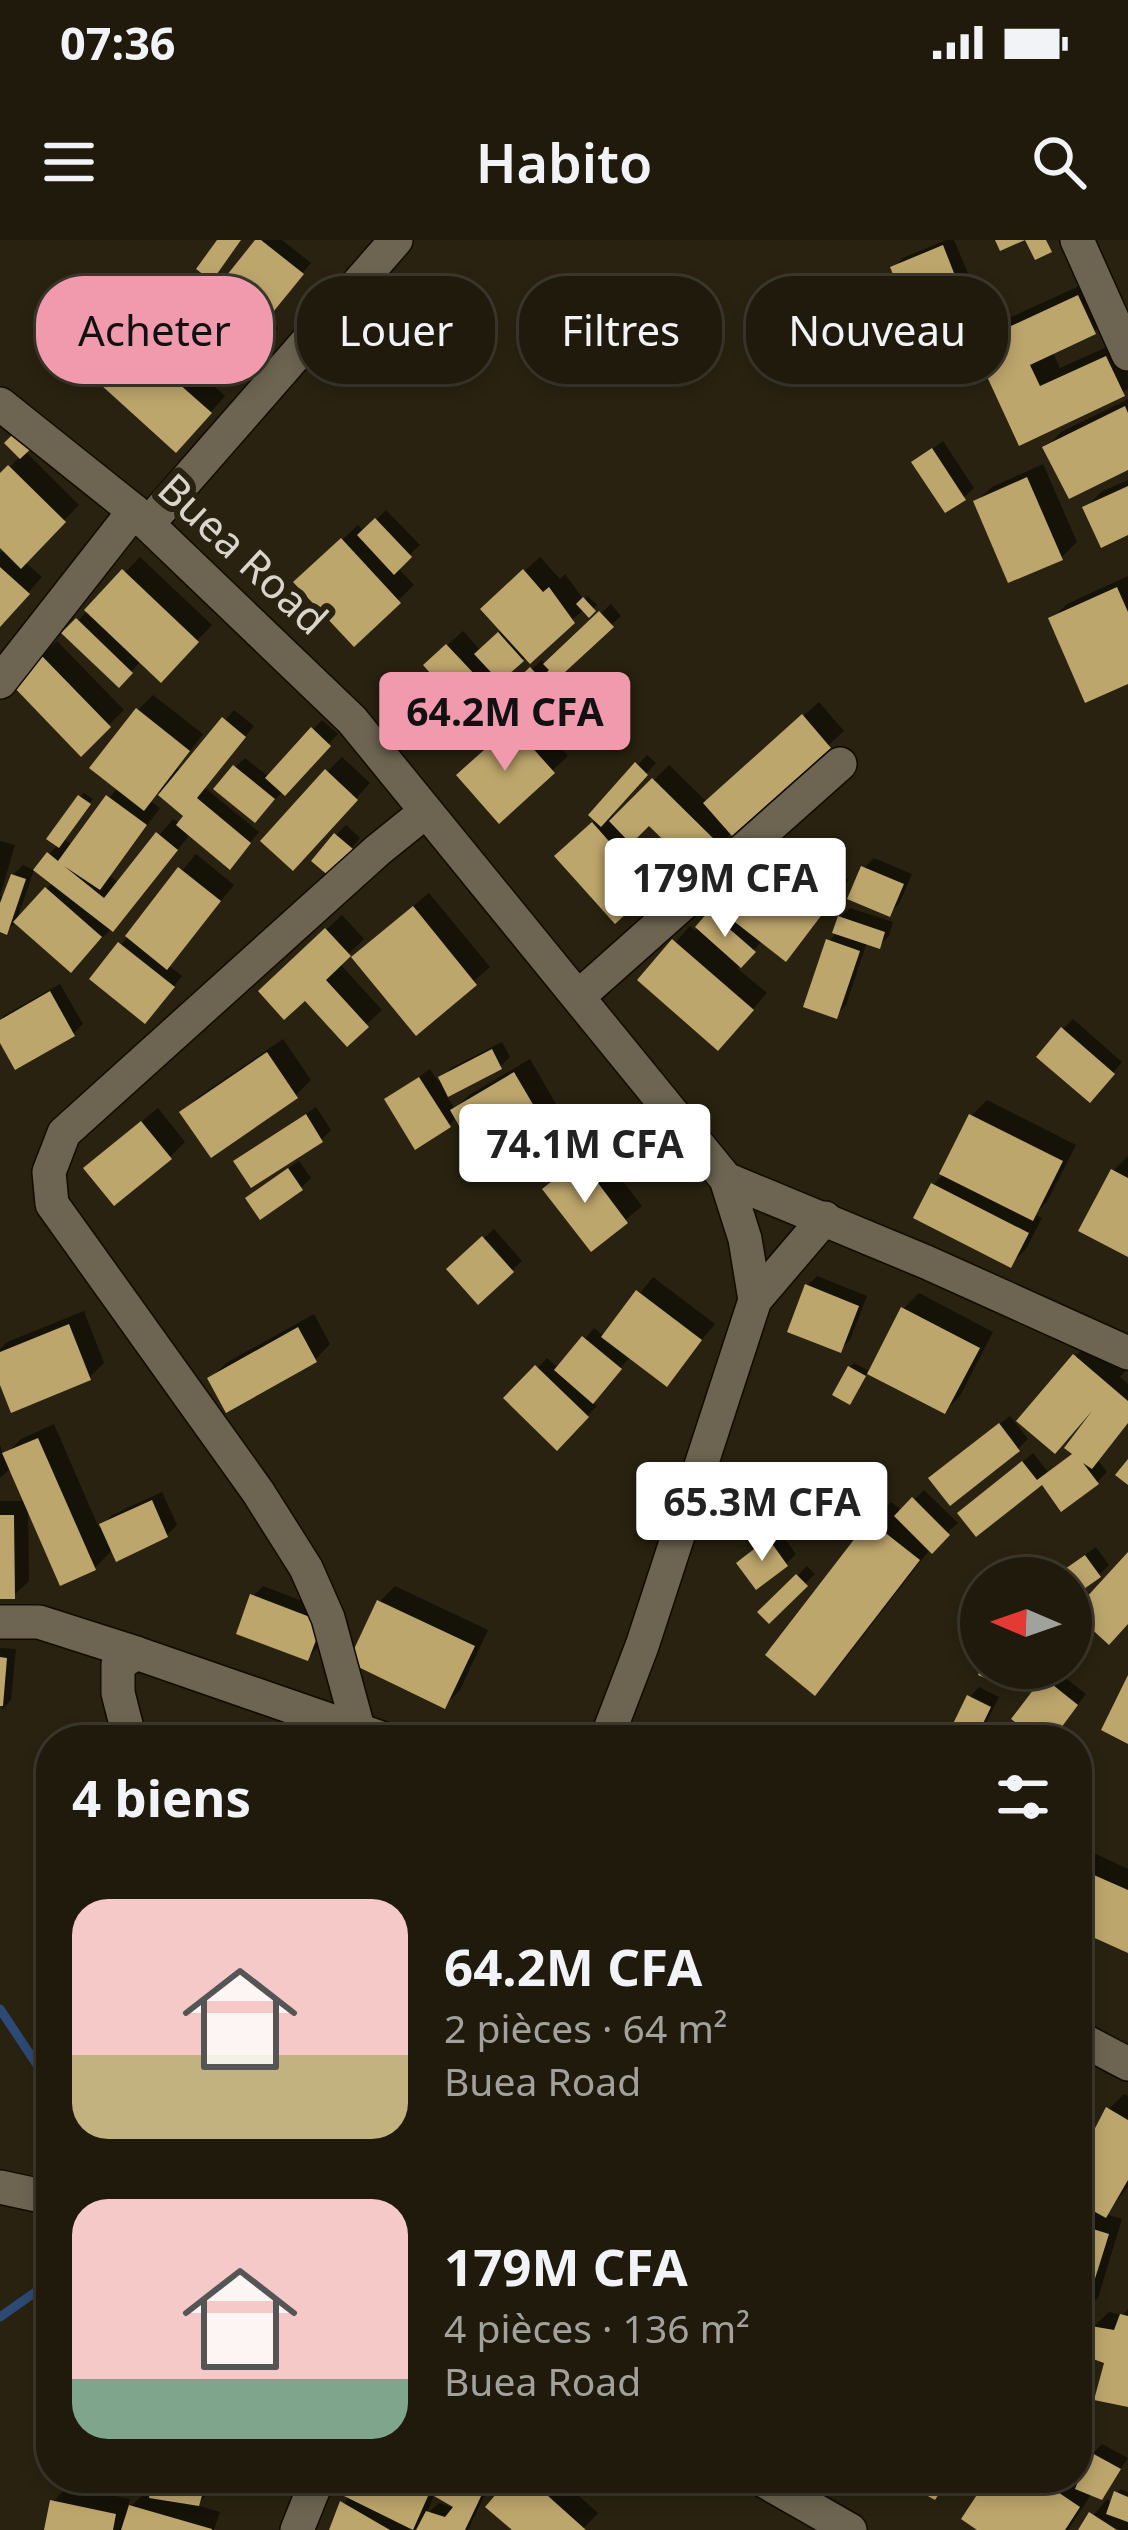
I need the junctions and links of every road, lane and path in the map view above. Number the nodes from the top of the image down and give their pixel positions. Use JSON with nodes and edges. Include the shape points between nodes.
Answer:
{"nodes":[{"id":1,"x":396,"y":240,"type":"edge"},
{"id":2,"x":1077,"y":240,"type":"edge"},
{"id":3,"x":1128,"y":354,"type":"edge"},
{"id":4,"x":0,"y":404,"type":"edge"},
{"id":5,"x":141,"y":518,"type":"junction"},
{"id":6,"x":0,"y":682,"type":"edge"},
{"id":7,"x":841,"y":764,"type":"dead end"},
{"id":8,"x":424,"y":813,"type":"junction"},
{"id":9,"x":578,"y":997,"type":"junction"},
{"id":10,"x":726,"y":1179,"type":"junction"},
{"id":11,"x":825,"y":1218,"type":"junction"},
{"id":12,"x":754,"y":1300,"type":"junction"},
{"id":13,"x":1128,"y":1353,"type":"edge"},
{"id":14,"x":0,"y":1622,"type":"edge"},
{"id":15,"x":136,"y":1653,"type":"junction"},
{"id":16,"x":126,"y":1725,"type":"edge"},
{"id":17,"x":346,"y":1725,"type":"edge"},
{"id":18,"x":369,"y":1725,"type":"edge"},
{"id":19,"x":612,"y":1725,"type":"edge"},
{"id":20,"x":1092,"y":2045,"type":"edge"},
{"id":21,"x":1128,"y":2064,"type":"edge"},
{"id":22,"x":0,"y":2187,"type":"edge"},
{"id":23,"x":36,"y":2194,"type":"edge"},
{"id":24,"x":312,"y":2493,"type":"edge"},
{"id":25,"x":785,"y":2493,"type":"edge"},
{"id":26,"x":297,"y":2530,"type":"edge"},
{"id":27,"x":850,"y":2530,"type":"edge"}],
"edges":[{"from":1,"to":5,"type":"street"},
{"from":2,"to":3,"type":"street"},
{"from":4,"to":5,"type":"street","name":"Buea Road"},
{"from":5,"to":6,"type":"street"},
{"from":5,"to":8,"type":"street","name":"Buea Road","via":[[352,720]]},
{"from":7,"to":9,"type":"street"},
{"from":8,"to":9,"type":"street","name":"Buea Road"},
{"from":8,"to":18,"type":"street","via":[[64,1133],[49,1172],[52,1204],[305,1568]]},
{"from":9,"to":10,"type":"street","name":"Buea Road"},
{"from":10,"to":11,"type":"street"},
{"from":10,"to":12,"type":"street"},
{"from":11,"to":12,"type":"street"},
{"from":11,"to":13,"type":"street"},
{"from":12,"to":19,"type":"street"},
{"from":14,"to":15,"type":"street","via":[[39,1622]]},
{"from":15,"to":16,"type":"street","via":[[118,1665]]},
{"from":15,"to":17,"type":"street"},
{"from":20,"to":21,"type":"street"},
{"from":22,"to":23,"type":"street"},
{"from":24,"to":26,"type":"street"},
{"from":25,"to":27,"type":"street"}]}
